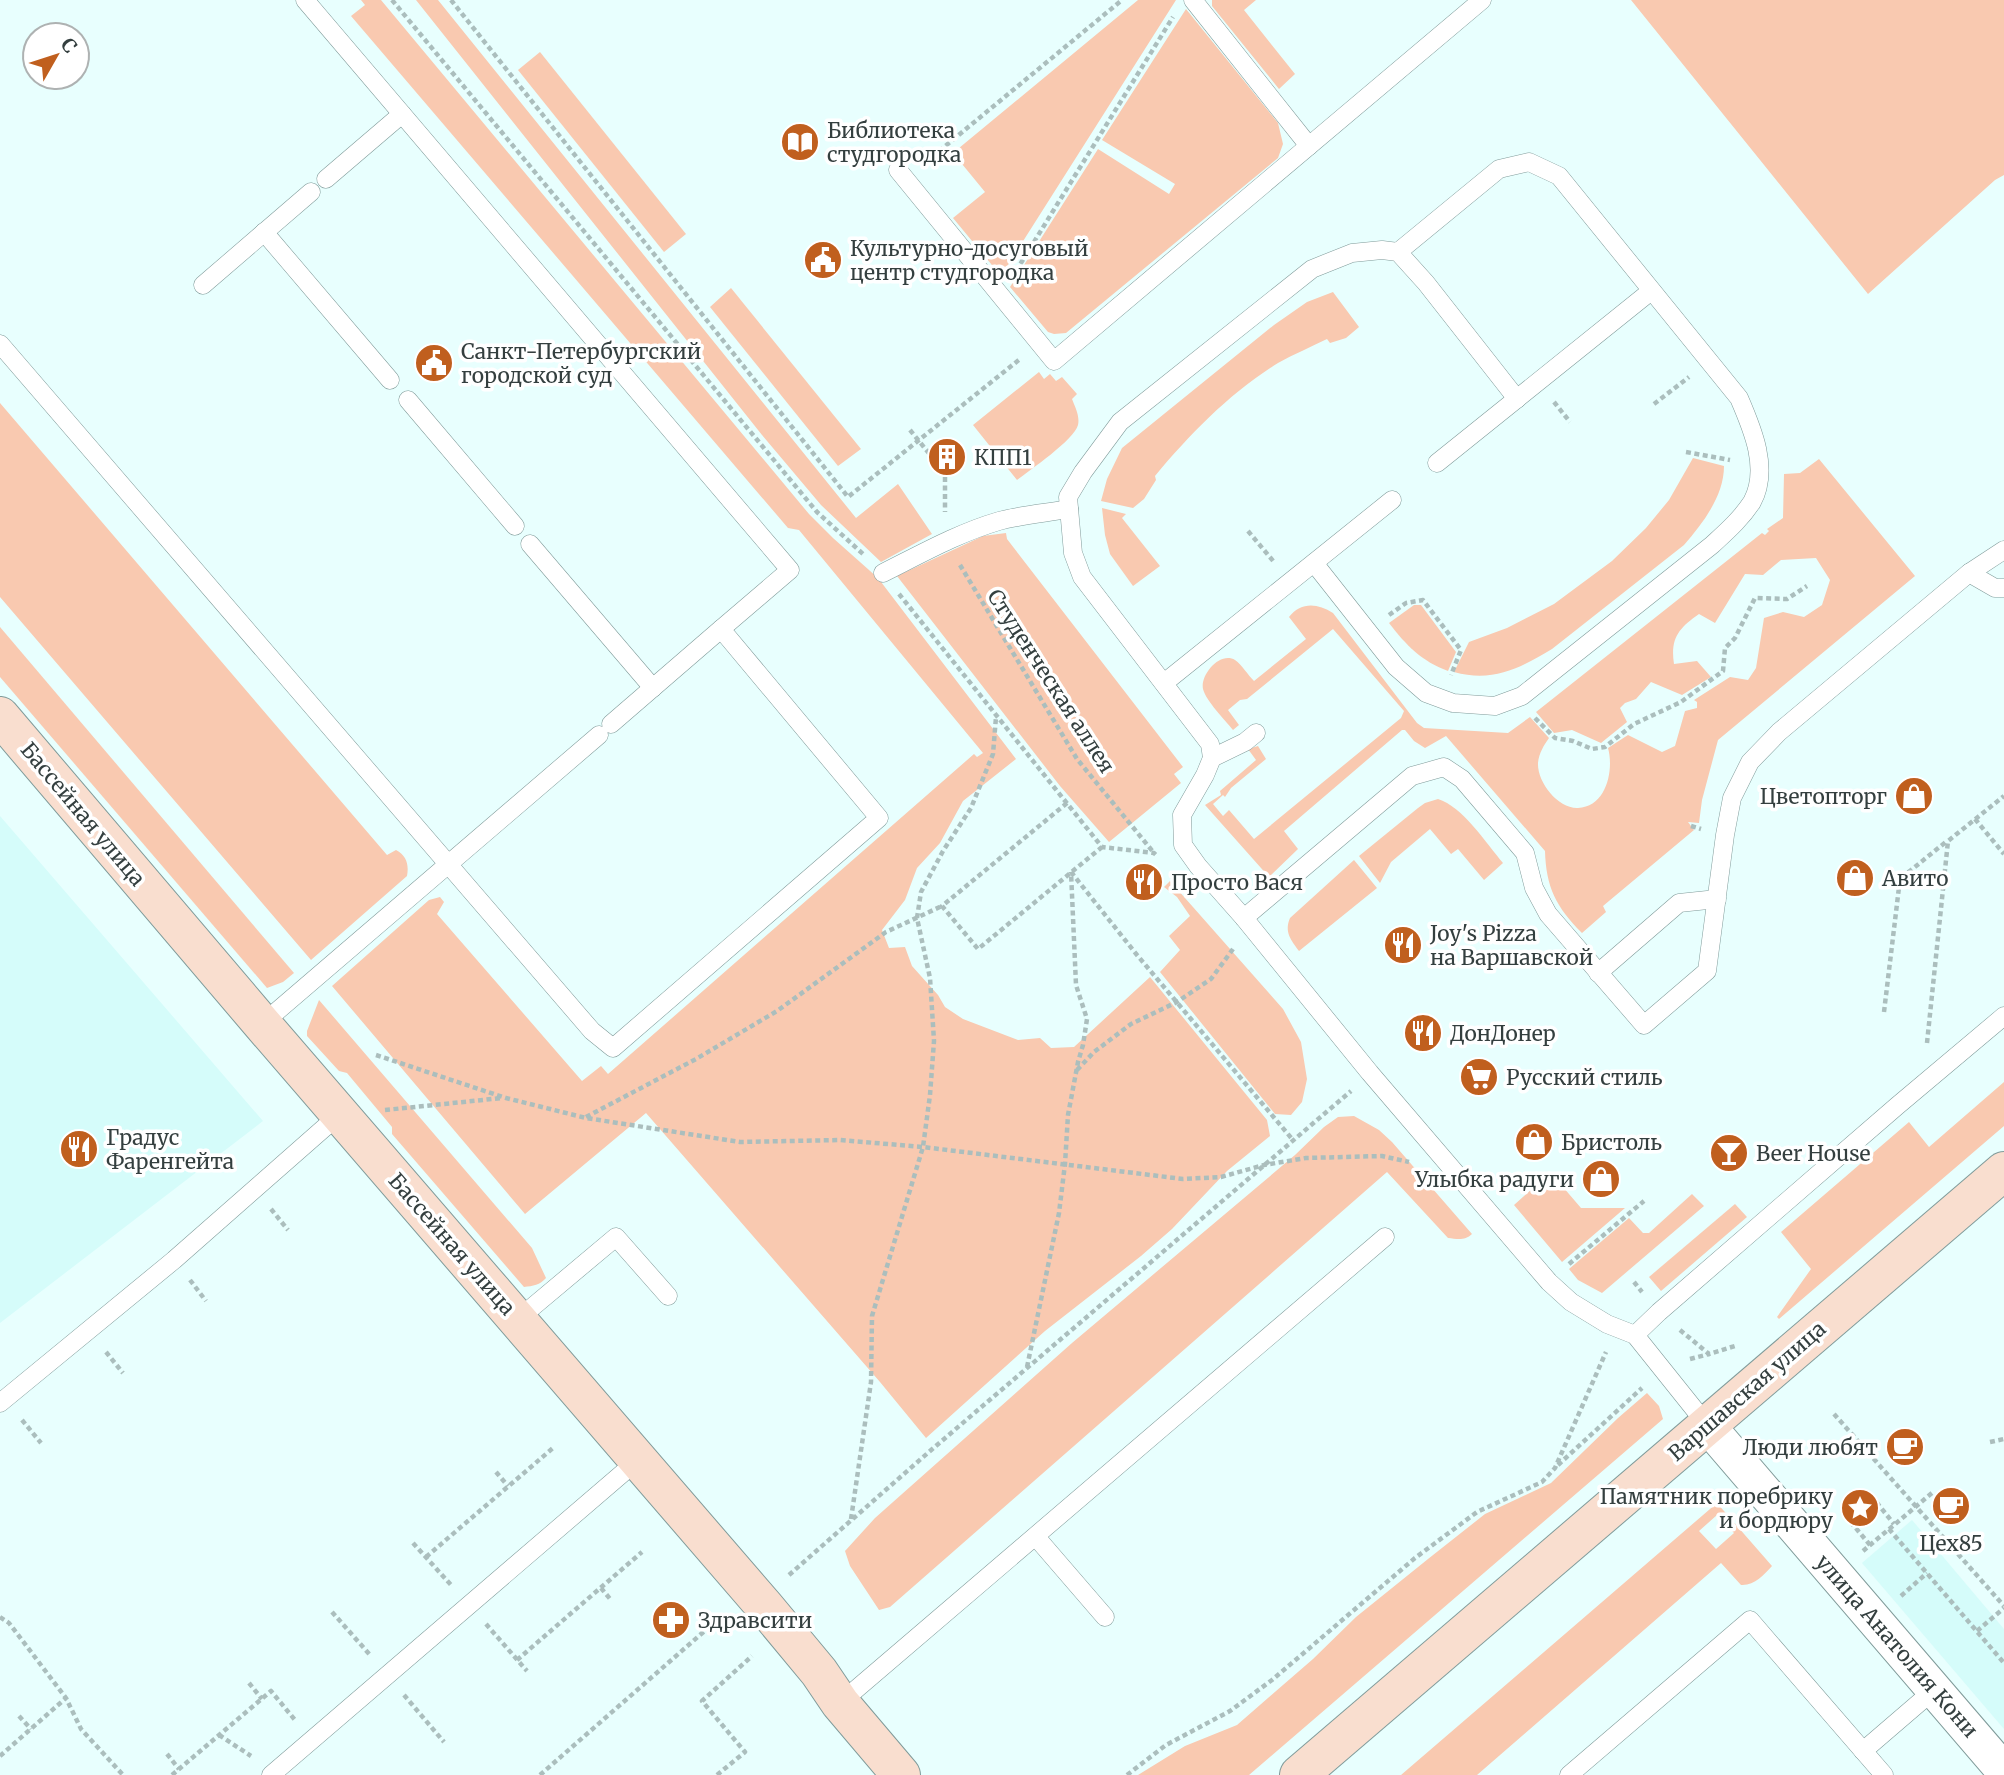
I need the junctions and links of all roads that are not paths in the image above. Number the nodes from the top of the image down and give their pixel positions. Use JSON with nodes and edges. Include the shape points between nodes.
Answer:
{"nodes":[{"id":1,"x":304,"y":0,"type":"edge"},
{"id":2,"x":1193,"y":0,"type":"edge"},
{"id":3,"x":1482,"y":0,"type":"edge"},
{"id":4,"x":402,"y":114,"type":"junction"},
{"id":5,"x":1309,"y":146,"type":"junction"},
{"id":6,"x":898,"y":170,"type":"road end"},
{"id":7,"x":326,"y":179,"type":"dead end"},
{"id":8,"x":311,"y":192,"type":"dead end"},
{"id":9,"x":264,"y":232,"type":"junction"},
{"id":10,"x":1398,"y":251,"type":"junction"},
{"id":11,"x":203,"y":285,"type":"dead end"},
{"id":12,"x":1651,"y":291,"type":"junction"},
{"id":13,"x":0,"y":344,"type":"edge"},
{"id":14,"x":390,"y":380,"type":"dead end"},
{"id":15,"x":1517,"y":399,"type":"junction"},
{"id":16,"x":408,"y":400,"type":"dead end"},
{"id":17,"x":1437,"y":463,"type":"dead end"},
{"id":18,"x":1392,"y":500,"type":"dead end"},
{"id":19,"x":1069,"y":509,"type":"junction"},
{"id":20,"x":515,"y":526,"type":"dead end"},
{"id":21,"x":530,"y":544,"type":"dead end"},
{"id":22,"x":2004,"y":550,"type":"edge"},
{"id":23,"x":1314,"y":563,"type":"junction"},
{"id":24,"x":883,"y":573,"type":"road end"},
{"id":25,"x":1969,"y":573,"type":"junction"},
{"id":26,"x":2004,"y":588,"type":"edge"},
{"id":27,"x":721,"y":629,"type":"junction"},
{"id":28,"x":1164,"y":683,"type":"junction"},
{"id":29,"x":653,"y":688,"type":"junction"},
{"id":30,"x":0,"y":716,"type":"edge"},
{"id":31,"x":1256,"y":733,"type":"dead end"},
{"id":32,"x":1212,"y":758,"type":"junction"},
{"id":33,"x":448,"y":864,"type":"junction"},
{"id":34,"x":1717,"y":899,"type":"junction"},
{"id":35,"x":1244,"y":918,"type":"junction"},
{"id":36,"x":1598,"y":973,"type":"junction"},
{"id":37,"x":2004,"y":1016,"type":"edge"},
{"id":38,"x":262,"y":1024,"type":"junction"},
{"id":39,"x":340,"y":1114,"type":"junction"},
{"id":40,"x":2004,"y":1171,"type":"edge"},
{"id":41,"x":1385,"y":1237,"type":"dead end"},
{"id":42,"x":668,"y":1296,"type":"dead end"},
{"id":43,"x":517,"y":1320,"type":"junction"},
{"id":44,"x":1635,"y":1335,"type":"junction"},
{"id":45,"x":0,"y":1403,"type":"edge"},
{"id":46,"x":1707,"y":1425,"type":"junction"},
{"id":47,"x":638,"y":1461,"type":"junction"},
{"id":48,"x":1037,"y":1536,"type":"junction"},
{"id":49,"x":1105,"y":1616,"type":"dead end"},
{"id":50,"x":1934,"y":1690,"type":"junction"},
{"id":51,"x":840,"y":1703,"type":"junction"},
{"id":52,"x":1863,"y":1751,"type":"junction"},
{"id":53,"x":2004,"y":1770,"type":"edge"},
{"id":54,"x":273,"y":1773,"type":"edge"},
{"id":55,"x":901,"y":1775,"type":"edge"},
{"id":56,"x":1299,"y":1775,"type":"edge"},
{"id":57,"x":1569,"y":1775,"type":"edge"},
{"id":58,"x":1884,"y":1775,"type":"edge"}],
"edges":[{"from":1,"to":4,"type":"lane"},
{"from":2,"to":5,"type":"lane"},
{"from":3,"to":5,"type":"lane"},
{"from":4,"to":7,"type":"lane"},
{"from":4,"to":27,"type":"lane","via":[[790,570]]},
{"from":5,"to":6,"type":"lane","via":[[1054,361]]},
{"from":8,"to":9,"type":"lane"},
{"from":9,"to":11,"type":"lane"},
{"from":9,"to":14,"type":"lane"},
{"from":10,"to":12,"type":"lane","via":[[1499,169],[1529,162],[1559,176]]},
{"from":10,"to":15,"type":"lane"},
{"from":10,"to":19,"type":"lane","via":[[1352,253],[1312,269],[1120,422],[1073,488]]},
{"from":12,"to":15,"type":"lane"},
{"from":12,"to":23,"type":"lane","via":[[1739,398],[1755,436],[1760,473],[1753,499],[1712,545],[1522,696],[1495,706],[1453,703],[1426,693],[1396,667]]},
{"from":13,"to":33,"type":"lane"},
{"from":15,"to":17,"type":"lane"},
{"from":16,"to":20,"type":"lane"},
{"from":18,"to":23,"type":"lane"},
{"from":19,"to":24,"type":"lane","via":[[987,525]]},
{"from":19,"to":28,"type":"lane","via":[[1073,553],[1082,577]]},
{"from":21,"to":29,"type":"lane"},
{"from":22,"to":25,"type":"lane"},
{"from":23,"to":28,"type":"lane"},
{"from":25,"to":26,"type":"lane"},
{"from":25,"to":34,"type":"lane","via":[[1779,732],[1750,762],[1732,798]]},
{"from":27,"to":29,"type":"lane"},
{"from":27,"to":33,"type":"lane","via":[[879,818],[613,1048],[592,1031]]},
{"from":28,"to":32,"type":"lane","via":[[1210,744]]},
{"from":29,"to":33,"type":"lane"},
{"from":30,"to":38,"type":"street","name":"Бассейная улица"},
{"from":31,"to":32,"type":"lane"},
{"from":32,"to":35,"type":"lane","via":[[1182,815],[1183,845]]},
{"from":33,"to":38,"type":"lane"},
{"from":34,"to":36,"type":"lane","via":[[1679,903]]},
{"from":34,"to":36,"type":"lane","via":[[1707,971],[1644,1026]]},
{"from":35,"to":36,"type":"lane","via":[[1412,776],[1444,767],[1462,779],[1525,853],[1534,888],[1548,914]]},
{"from":35,"to":44,"type":"lane","via":[[1549,1282],[1571,1302]]},
{"from":37,"to":44,"type":"lane"},
{"from":38,"to":39,"type":"street","name":"Бассейная улица"},
{"from":39,"to":43,"type":"street","name":"Бассейная улица"},
{"from":39,"to":45,"type":"lane","via":[[174,1260]]},
{"from":40,"to":46,"type":"street","name":"Варшавская улица"},
{"from":41,"to":48,"type":"lane"},
{"from":42,"to":43,"type":"lane","via":[[616,1237]]},
{"from":43,"to":47,"type":"street","name":"Бассейная улица"},
{"from":44,"to":46,"type":"lane"},
{"from":46,"to":50,"type":"street","name":"улица Анатолия Кони"},
{"from":46,"to":56,"type":"street","name":"Варшавская улица"},
{"from":47,"to":51,"type":"street","name":"Бассейная улица","via":[[820,1672]]},
{"from":47,"to":54,"type":"lane"},
{"from":48,"to":49,"type":"lane"},
{"from":48,"to":51,"type":"lane"},
{"from":50,"to":52,"type":"lane"},
{"from":50,"to":53,"type":"street","name":"улица Анатолия Кони"},
{"from":51,"to":55,"type":"street","name":"Бассейная улица"},
{"from":52,"to":57,"type":"lane","via":[[1750,1620]]},
{"from":52,"to":58,"type":"lane"}]}
